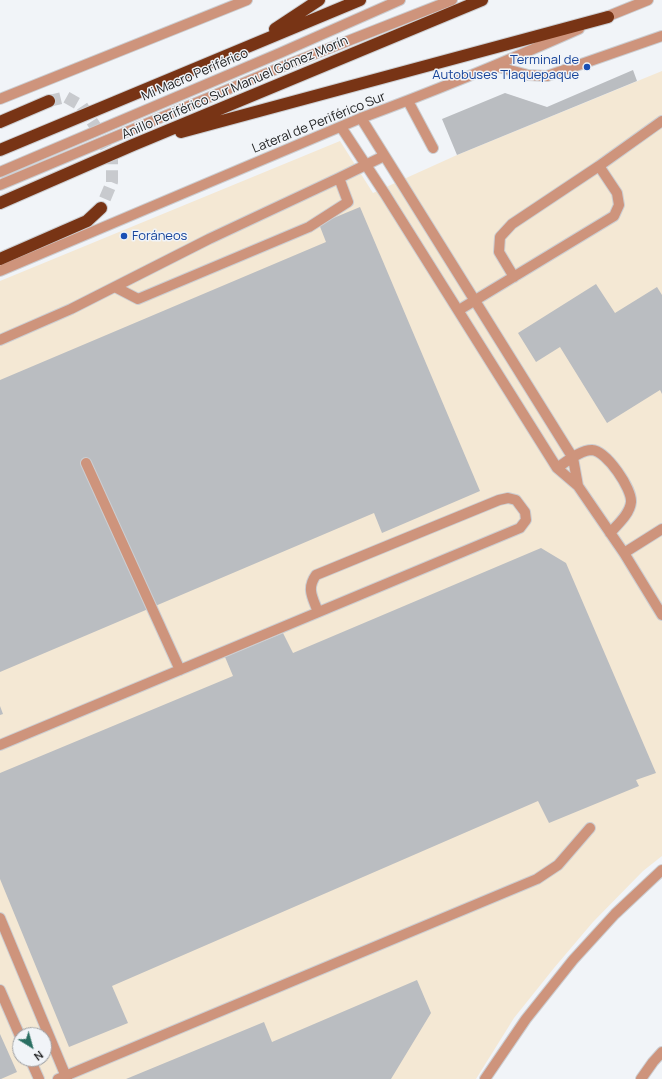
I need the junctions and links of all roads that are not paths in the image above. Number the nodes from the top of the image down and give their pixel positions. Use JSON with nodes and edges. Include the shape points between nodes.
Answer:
{"nodes":[{"id":1,"x":245,"y":0,"type":"edge"},
{"id":2,"x":319,"y":0,"type":"edge"},
{"id":3,"x":360,"y":0,"type":"edge"},
{"id":4,"x":400,"y":0,"type":"edge"},
{"id":5,"x":452,"y":0,"type":"edge"},
{"id":6,"x":482,"y":0,"type":"edge"},
{"id":7,"x":648,"y":0,"type":"edge"},
{"id":8,"x":608,"y":17,"type":"junction"},
{"id":9,"x":662,"y":36,"type":"edge"},
{"id":10,"x":250,"y":45,"type":"junction"},
{"id":11,"x":495,"y":66,"type":"junction"},
{"id":12,"x":0,"y":99,"type":"edge"},
{"id":13,"x":49,"y":101,"type":"tunnel mouth"},
{"id":14,"x":408,"y":101,"type":"junction"},
{"id":15,"x":361,"y":118,"type":"junction"},
{"id":16,"x":662,"y":121,"type":"edge"},
{"id":17,"x":0,"y":122,"type":"edge"},
{"id":18,"x":341,"y":127,"type":"junction"},
{"id":19,"x":133,"y":145,"type":"junction"},
{"id":20,"x":433,"y":148,"type":"dead end"},
{"id":21,"x":0,"y":150,"type":"edge"},
{"id":22,"x":384,"y":156,"type":"junction"},
{"id":23,"x":366,"y":165,"type":"junction"},
{"id":24,"x":599,"y":166,"type":"junction"},
{"id":25,"x":0,"y":172,"type":"edge"},
{"id":26,"x":339,"y":178,"type":"junction"},
{"id":27,"x":0,"y":185,"type":"edge"},
{"id":28,"x":0,"y":203,"type":"edge"},
{"id":29,"x":102,"y":208,"type":"tunnel mouth"},
{"id":30,"x":0,"y":259,"type":"edge"},
{"id":31,"x":0,"y":271,"type":"edge"},
{"id":32,"x":514,"y":277,"type":"junction"},
{"id":33,"x":115,"y":287,"type":"junction"},
{"id":34,"x":475,"y":301,"type":"junction"},
{"id":35,"x":459,"y":310,"type":"junction"},
{"id":36,"x":0,"y":340,"type":"edge"},
{"id":37,"x":573,"y":458,"type":"junction"},
{"id":38,"x":86,"y":463,"type":"dead end"},
{"id":39,"x":556,"y":468,"type":"junction"},
{"id":40,"x":578,"y":486,"type":"junction"},
{"id":41,"x":662,"y":529,"type":"edge"},
{"id":42,"x":610,"y":533,"type":"junction"},
{"id":43,"x":624,"y":553,"type":"junction"},
{"id":44,"x":318,"y":612,"type":"junction"},
{"id":45,"x":662,"y":615,"type":"edge"},
{"id":46,"x":180,"y":670,"type":"junction"},
{"id":47,"x":0,"y":745,"type":"edge"},
{"id":48,"x":590,"y":828,"type":"dead end"},
{"id":49,"x":662,"y":870,"type":"edge"},
{"id":50,"x":0,"y":918,"type":"edge"},
{"id":51,"x":0,"y":990,"type":"edge"},
{"id":52,"x":16,"y":1027,"type":"edge"},
{"id":53,"x":662,"y":1052,"type":"edge"},
{"id":54,"x":34,"y":1067,"type":"edge"},
{"id":55,"x":64,"y":1078,"type":"edge"},
{"id":56,"x":39,"y":1079,"type":"edge"},
{"id":57,"x":485,"y":1079,"type":"edge"},
{"id":58,"x":641,"y":1079,"type":"edge"}],
"edges":[{"from":1,"to":12,"type":"street"},
{"from":2,"to":10,"type":"highway"},
{"from":3,"to":10,"type":"highway"},
{"from":4,"to":25,"type":"street","name":"Mi Macro Periférico"},
{"from":5,"to":27,"type":"street","name":"Mi Macro Periférico","via":[[279,68]]},
{"from":6,"to":19,"type":"highway","name":"Anillo Periférico Sur Manuel Gómez Morín"},
{"from":7,"to":8,"type":"street","name":"Lateral de Periférico Sur"},
{"from":8,"to":11,"type":"street","name":"Lateral de Periférico Sur"},
{"from":8,"to":19,"type":"highway"},
{"from":9,"to":11,"type":"street","via":[[547,76],[528,75]]},
{"from":10,"to":21,"type":"highway"},
{"from":11,"to":14,"type":"street","name":"Lateral de Periférico Sur"},
{"from":13,"to":17,"type":"highway"},
{"from":14,"to":15,"type":"street","name":"Lateral de Periférico Sur"},
{"from":14,"to":20,"type":"street"},
{"from":15,"to":18,"type":"street","name":"Lateral de Periférico Sur"},
{"from":15,"to":22,"type":"street"},
{"from":16,"to":24,"type":"street"},
{"from":18,"to":23,"type":"street"},
{"from":18,"to":31,"type":"street","name":"Lateral de Periférico Sur"},
{"from":19,"to":28,"type":"highway","name":"Anillo Periférico Sur Manuel Gómez Morín"},
{"from":22,"to":23,"type":"street"},
{"from":22,"to":34,"type":"street"},
{"from":23,"to":26,"type":"street"},
{"from":23,"to":35,"type":"street"},
{"from":24,"to":32,"type":"street","via":[[512,224],[500,237],[499,252]]},
{"from":24,"to":32,"type":"street","via":[[617,193],[619,205],[614,216]]},
{"from":26,"to":33,"type":"street","via":[[209,239]]},
{"from":26,"to":33,"type":"street","via":[[348,202],[308,226],[138,299]]},
{"from":29,"to":30,"type":"highway","via":[[87,221]]},
{"from":32,"to":34,"type":"street"},
{"from":33,"to":36,"type":"street"},
{"from":34,"to":35,"type":"street"},
{"from":34,"to":37,"type":"street"},
{"from":35,"to":39,"type":"street"},
{"from":37,"to":39,"type":"street"},
{"from":37,"to":40,"type":"street"},
{"from":37,"to":42,"type":"street","via":[[592,450],[602,454],[610,460],[627,489],[631,502],[627,513]]},
{"from":38,"to":46,"type":"street"},
{"from":39,"to":40,"type":"street"},
{"from":40,"to":42,"type":"street"},
{"from":41,"to":43,"type":"street"},
{"from":42,"to":43,"type":"street"},
{"from":43,"to":45,"type":"street"},
{"from":44,"to":44,"type":"street","via":[[310,591],[311,582],[316,575],[499,500],[516,500],[525,512],[526,520],[520,528]]},
{"from":44,"to":46,"type":"street"},
{"from":46,"to":47,"type":"street"},
{"from":48,"to":55,"type":"street","via":[[558,865],[537,879]]},
{"from":49,"to":57,"type":"street","via":[[615,914],[573,960],[526,1019]]},
{"from":50,"to":55,"type":"street"},
{"from":51,"to":52,"type":"street"},
{"from":53,"to":58,"type":"street"},
{"from":54,"to":56,"type":"street"}]}
